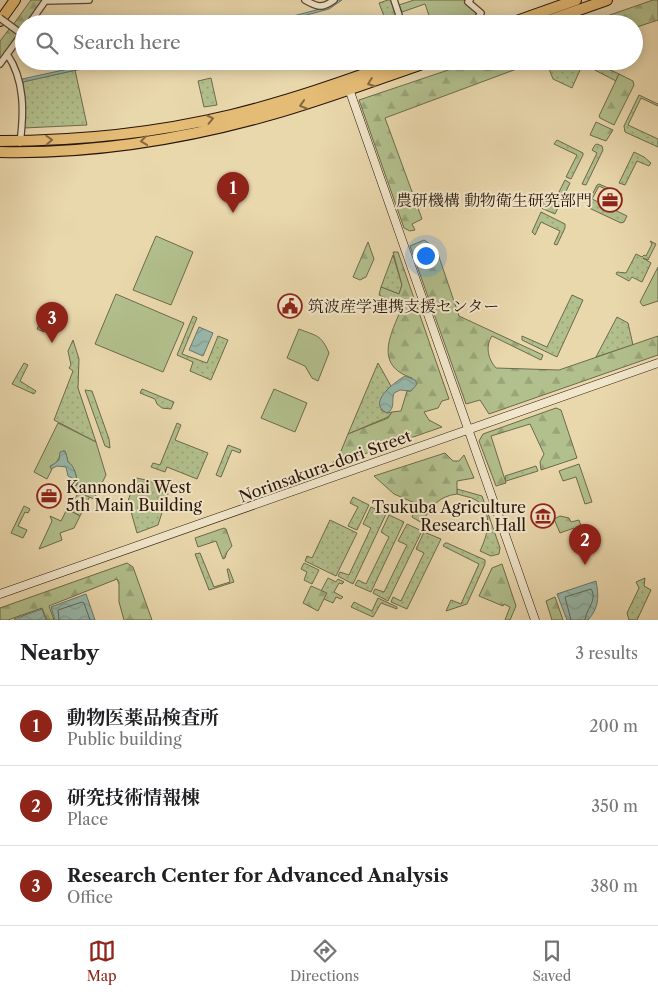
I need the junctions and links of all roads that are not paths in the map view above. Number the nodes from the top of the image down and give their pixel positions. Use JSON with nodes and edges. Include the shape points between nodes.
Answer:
{"nodes":[{"id":1,"x":15,"y":0,"type":"edge"},
{"id":2,"x":89,"y":0,"type":"edge"},
{"id":3,"x":305,"y":0,"type":"edge"},
{"id":4,"x":334,"y":0,"type":"edge"},
{"id":5,"x":394,"y":0,"type":"edge"},
{"id":6,"x":470,"y":0,"type":"edge"},
{"id":7,"x":574,"y":0,"type":"edge"},
{"id":8,"x":607,"y":0,"type":"edge"},
{"id":9,"x":46,"y":1,"type":"edge"},
{"id":10,"x":36,"y":15,"type":"edge"},
{"id":11,"x":399,"y":15,"type":"edge"},
{"id":12,"x":480,"y":15,"type":"edge"},
{"id":13,"x":533,"y":15,"type":"edge"},
{"id":14,"x":564,"y":15,"type":"edge"},
{"id":15,"x":0,"y":20,"type":"edge"},
{"id":16,"x":15,"y":28,"type":"edge"},
{"id":17,"x":15,"y":42,"type":"edge"},
{"id":18,"x":7,"y":54,"type":"junction"},
{"id":19,"x":0,"y":64,"type":"edge"},
{"id":20,"x":383,"y":70,"type":"edge"},
{"id":21,"x":401,"y":70,"type":"edge"},
{"id":22,"x":348,"y":86,"type":"junction"},
{"id":23,"x":0,"y":141,"type":"edge"},
{"id":24,"x":20,"y":141,"type":"junction"},
{"id":25,"x":0,"y":152,"type":"edge"},
{"id":26,"x":18,"y":152,"type":"junction"},
{"id":27,"x":658,"y":363,"type":"edge"},
{"id":28,"x":468,"y":430,"type":"junction"},
{"id":29,"x":0,"y":594,"type":"edge"},
{"id":30,"x":535,"y":620,"type":"edge"}],
"edges":[{"from":1,"to":15,"type":"highway"},
{"from":2,"to":9,"type":"street"},
{"from":3,"to":4,"type":"street","via":[[317,6],[328,5]]},
{"from":5,"to":11,"type":"street"},
{"from":6,"to":12,"type":"street","via":[[468,2]]},
{"from":7,"to":13,"type":"highway"},
{"from":8,"to":14,"type":"highway"},
{"from":9,"to":10,"type":"street"},
{"from":15,"to":16,"type":"street","bridge":true},
{"from":17,"to":18,"type":"street"},
{"from":18,"to":19,"type":"street"},
{"from":18,"to":24,"type":"street","via":[[22,92]]},
{"from":20,"to":22,"type":"highway"},
{"from":21,"to":22,"type":"highway","one_way":true},
{"from":24,"to":22,"type":"highway","one_way":true,"via":[[167,128]]},
{"from":22,"to":26,"type":"highway","one_way":true,"via":[[249,121],[169,138],[101,147]]},
{"from":22,"to":28,"type":"street"},
{"from":23,"to":24,"type":"highway"},
{"from":24,"to":26,"type":"street"},
{"from":25,"to":26,"type":"highway"},
{"from":27,"to":28,"type":"street","name":"Norinsakura-dori Street"},
{"from":28,"to":29,"type":"street","name":"Norinsakura-dori Street"},
{"from":28,"to":30,"type":"street"}]}
